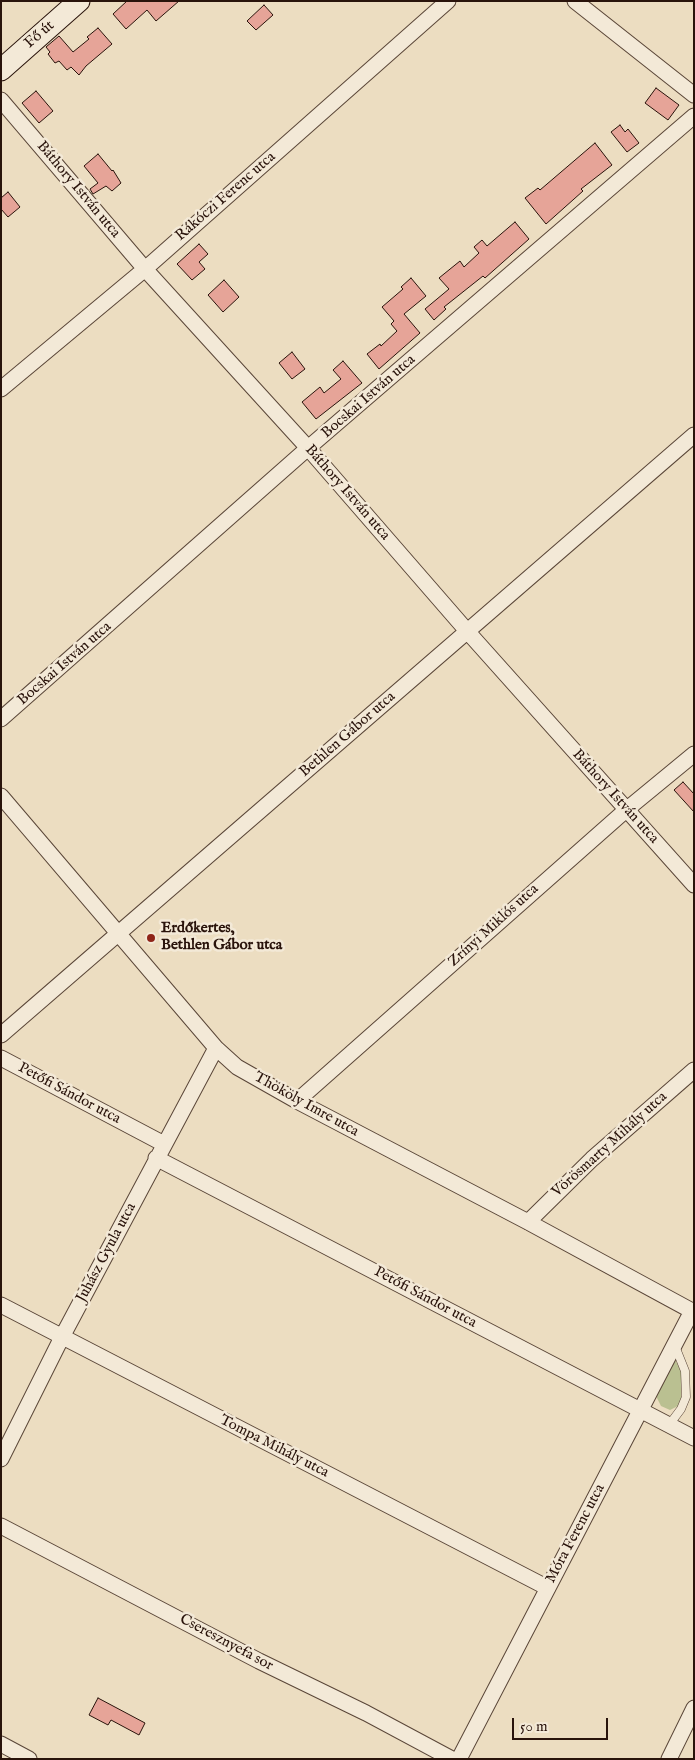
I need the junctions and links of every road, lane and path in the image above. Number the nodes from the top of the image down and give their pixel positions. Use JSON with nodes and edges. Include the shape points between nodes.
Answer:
{"nodes":[{"id":1,"x":80,"y":1,"type":"edge"},
{"id":2,"x":448,"y":1,"type":"edge"},
{"id":3,"x":575,"y":1,"type":"edge"},
{"id":4,"x":1,"y":70,"type":"edge"},
{"id":5,"x":694,"y":95,"type":"edge"},
{"id":6,"x":1,"y":100,"type":"edge"},
{"id":7,"x":694,"y":116,"type":"edge"},
{"id":8,"x":146,"y":269,"type":"junction"},
{"id":9,"x":1,"y":389,"type":"edge"},
{"id":10,"x":694,"y":435,"type":"edge"},
{"id":11,"x":308,"y":448,"type":"junction"},
{"id":12,"x":467,"y":631,"type":"junction"},
{"id":13,"x":1,"y":720,"type":"edge"},
{"id":14,"x":694,"y":754,"type":"edge"},
{"id":15,"x":1,"y":796,"type":"edge"},
{"id":16,"x":626,"y":810,"type":"junction"},
{"id":17,"x":694,"y":885,"type":"edge"},
{"id":18,"x":120,"y":934,"type":"junction"},
{"id":19,"x":1,"y":1035,"type":"edge"},
{"id":20,"x":216,"y":1048,"type":"junction"},
{"id":21,"x":1,"y":1058,"type":"edge"},
{"id":22,"x":694,"y":1070,"type":"edge"},
{"id":23,"x":297,"y":1102,"type":"junction"},
{"id":24,"x":164,"y":1144,"type":"junction"},
{"id":25,"x":156,"y":1158,"type":"junction"},
{"id":26,"x":528,"y":1222,"type":"junction"},
{"id":27,"x":1,"y":1305,"type":"edge"},
{"id":28,"x":693,"y":1311,"type":"edge"},
{"id":29,"x":62,"y":1337,"type":"junction"},
{"id":30,"x":674,"y":1345,"type":"junction"},
{"id":31,"x":640,"y":1410,"type":"junction"},
{"id":32,"x":668,"y":1424,"type":"junction"},
{"id":33,"x":694,"y":1438,"type":"edge"},
{"id":34,"x":1,"y":1459,"type":"edge"},
{"id":35,"x":1,"y":1526,"type":"edge"},
{"id":36,"x":548,"y":1588,"type":"junction"},
{"id":37,"x":694,"y":1708,"type":"edge"},
{"id":38,"x":1,"y":1744,"type":"edge"},
{"id":39,"x":29,"y":1759,"type":"edge"},
{"id":40,"x":452,"y":1759,"type":"edge"},
{"id":41,"x":459,"y":1759,"type":"edge"},
{"id":42,"x":669,"y":1759,"type":"edge"}],
"edges":[{"from":1,"to":4,"type":"main road","name":"Fő út"},
{"from":2,"to":8,"type":"street","name":"Rákóczi Ferenc utca"},
{"from":3,"to":5,"type":"street"},
{"from":6,"to":8,"type":"street","name":"Báthory István utca"},
{"from":7,"to":11,"type":"street","name":"Bocskai István utca"},
{"from":8,"to":9,"type":"street","name":"Rákóczi Ferenc utca"},
{"from":8,"to":11,"type":"street","name":"Báthory István utca"},
{"from":10,"to":12,"type":"street","name":"Bethlen Gábor utca"},
{"from":11,"to":12,"type":"street","name":"Báthory István utca"},
{"from":11,"to":13,"type":"street","name":"Bocskai István utca"},
{"from":12,"to":16,"type":"street","name":"Báthory István utca"},
{"from":12,"to":18,"type":"street","name":"Bethlen Gábor utca"},
{"from":14,"to":16,"type":"street","name":"Zrínyi Miklós utca"},
{"from":15,"to":18,"type":"street","name":"Thököly Imre utca"},
{"from":16,"to":17,"type":"street","name":"Báthory István utca"},
{"from":16,"to":23,"type":"street","name":"Zrínyi Miklós utca"},
{"from":18,"to":19,"type":"street","name":"Bethlen Gábor utca"},
{"from":18,"to":20,"type":"street","name":"Thököly Imre utca"},
{"from":20,"to":23,"type":"street","name":"Thököly Imre utca","via":[[237,1067]]},
{"from":20,"to":24,"type":"street","name":"Juhász Gyula utca"},
{"from":21,"to":24,"type":"street","name":"Petőfi Sándor utca"},
{"from":22,"to":26,"type":"street","name":"Vörösmarty Mihály utca","via":[[592,1159]]},
{"from":23,"to":26,"type":"street","name":"Thököly Imre utca"},
{"from":24,"to":25,"type":"street","name":"Juhász Gyula utca"},
{"from":25,"to":29,"type":"street","name":"Juhász Gyula utca"},
{"from":25,"to":31,"type":"street","name":"Petőfi Sándor utca"},
{"from":26,"to":28,"type":"street","name":"Thököly Imre utca"},
{"from":27,"to":29,"type":"street","name":"Tompa Mihály utca"},
{"from":28,"to":30,"type":"street","name":"Móra Ferenc utca"},
{"from":29,"to":34,"type":"street","name":"Juhász Gyula utca"},
{"from":29,"to":36,"type":"street","name":"Tompa Mihály utca"},
{"from":30,"to":31,"type":"street","name":"Móra Ferenc utca"},
{"from":30,"to":32,"type":"lane","via":[[685,1371],[686,1397]]},
{"from":31,"to":32,"type":"street","name":"Petőfi Sándor utca"},
{"from":31,"to":36,"type":"street","name":"Móra Ferenc utca"},
{"from":32,"to":33,"type":"street","name":"Petőfi Sándor utca"},
{"from":35,"to":40,"type":"street","name":"Cseresznyefa sor"},
{"from":36,"to":41,"type":"street","name":"Móra Ferenc utca"},
{"from":37,"to":42,"type":"street"},
{"from":38,"to":39,"type":"street"}]}
